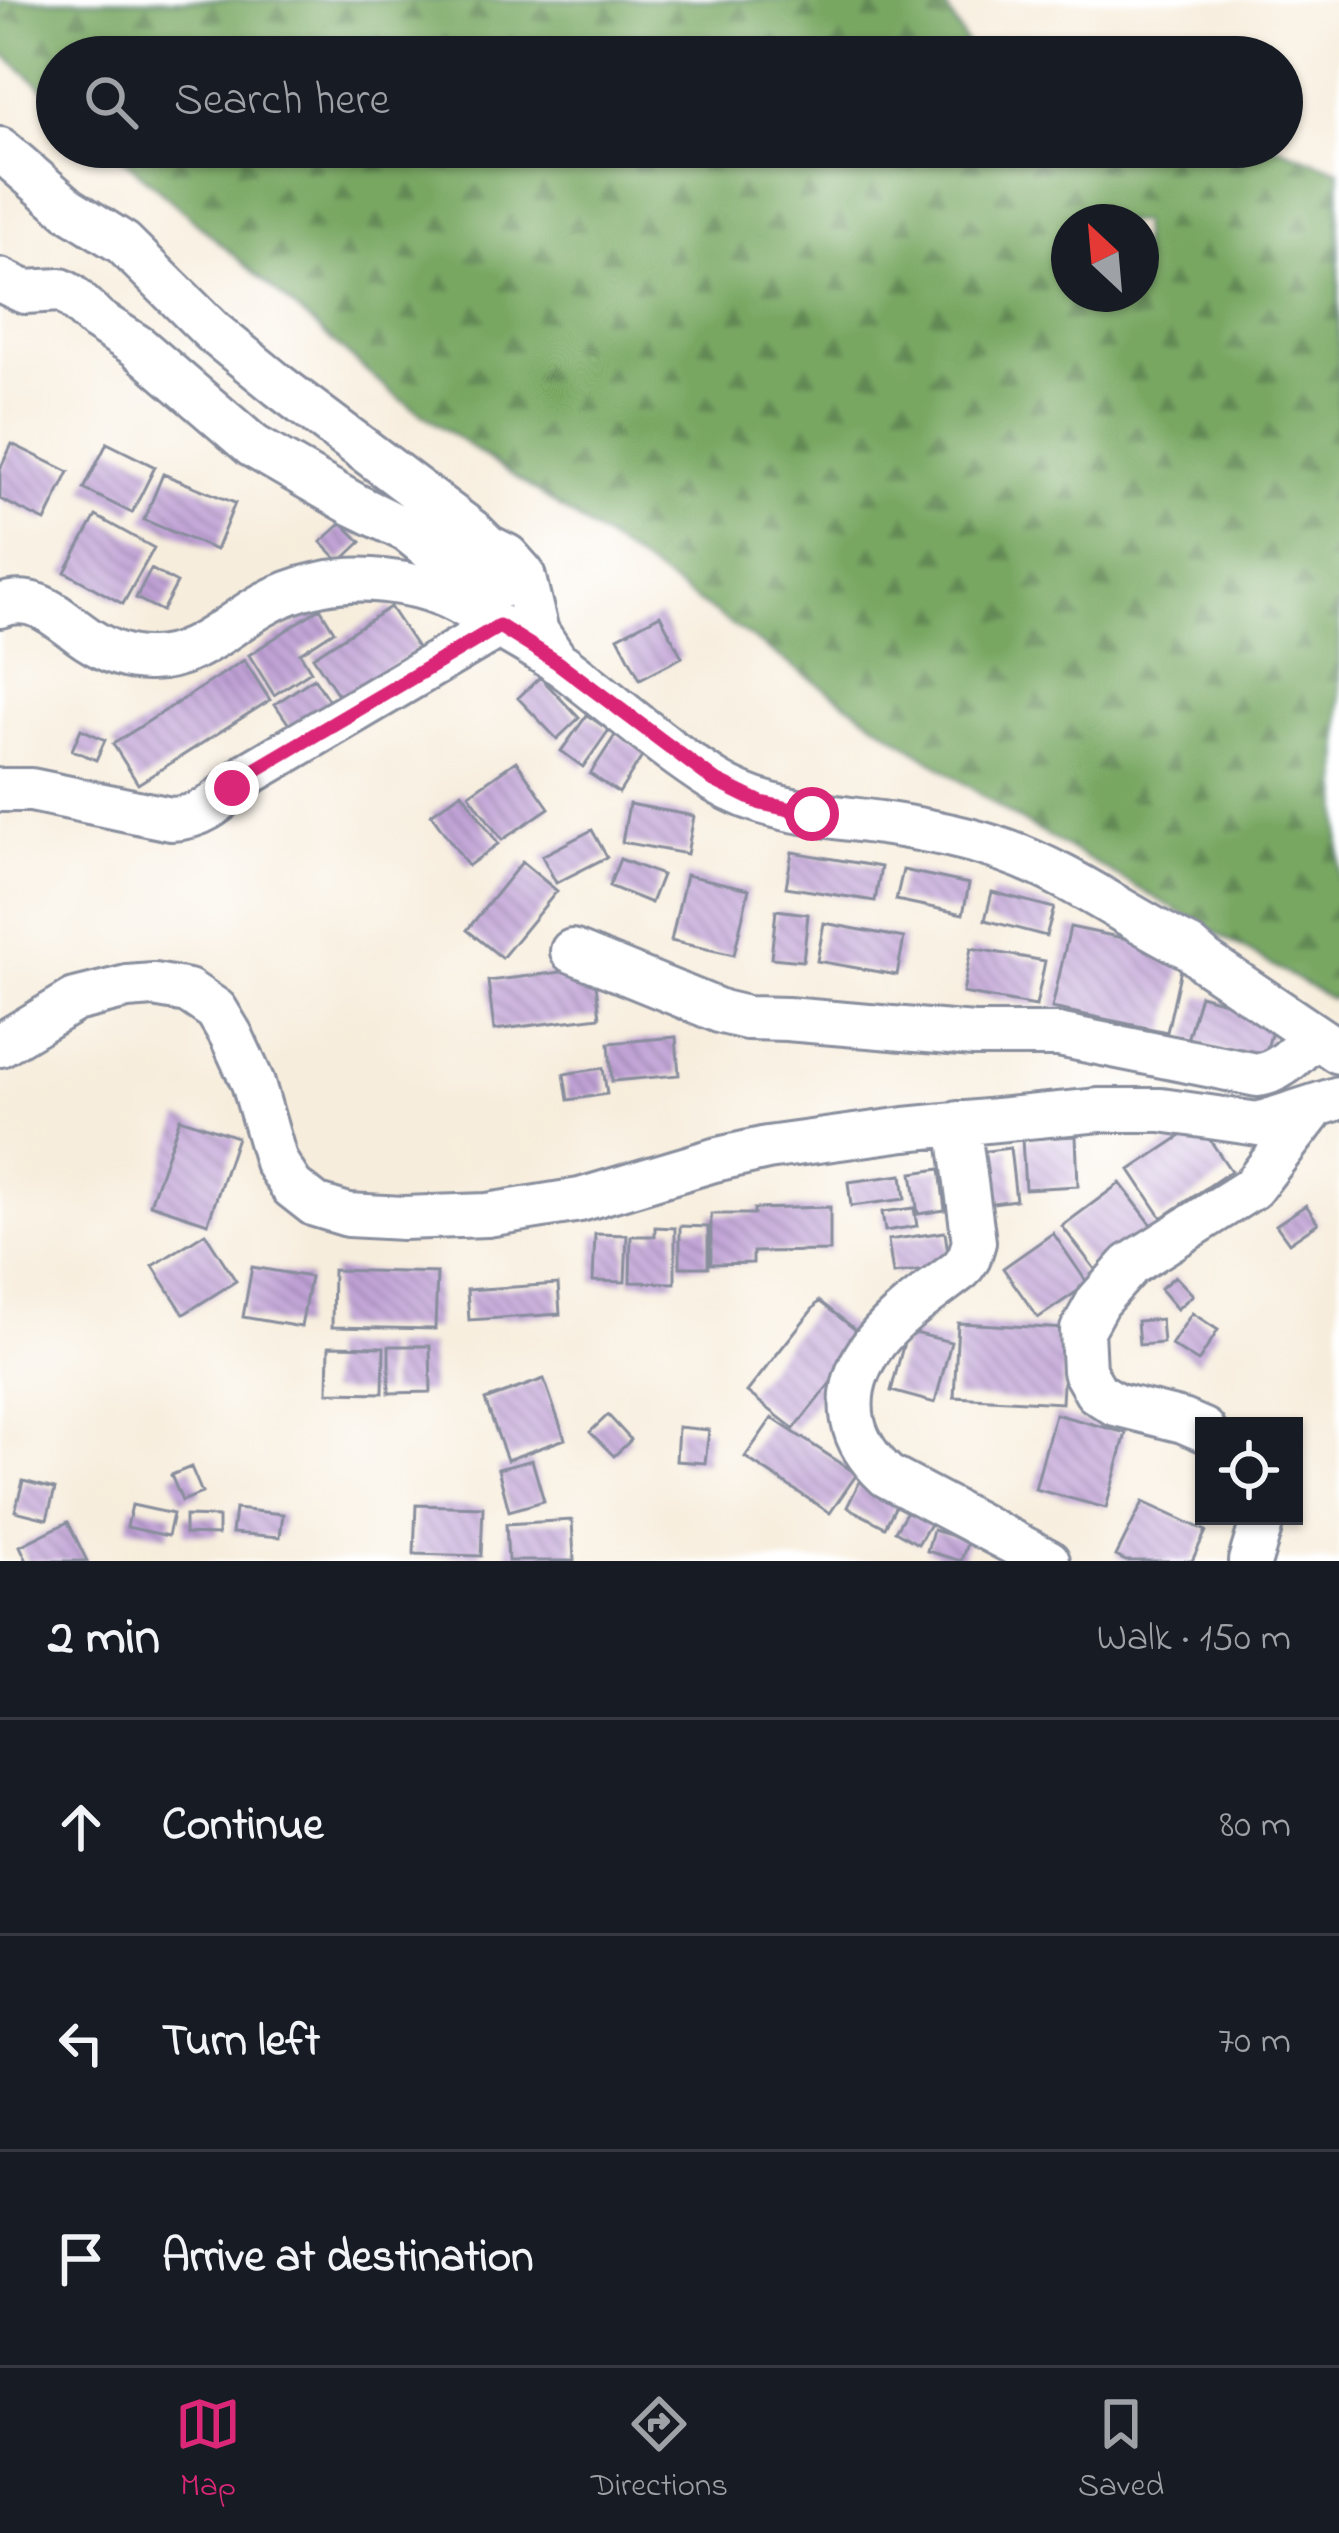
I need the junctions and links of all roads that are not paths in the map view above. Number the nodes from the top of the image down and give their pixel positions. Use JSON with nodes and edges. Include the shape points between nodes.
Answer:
{"nodes":[{"id":1,"x":0,"y":149,"type":"edge"},
{"id":2,"x":0,"y":280,"type":"edge"},
{"id":3,"x":0,"y":606,"type":"edge"},
{"id":4,"x":515,"y":614,"type":"junction"},
{"id":5,"x":0,"y":790,"type":"edge"},
{"id":6,"x":572,"y":951,"type":"dead end"},
{"id":7,"x":1327,"y":1044,"type":"edge"},
{"id":8,"x":0,"y":1045,"type":"edge"},
{"id":9,"x":1327,"y":1103,"type":"edge"},
{"id":10,"x":958,"y":1123,"type":"junction"},
{"id":11,"x":1195,"y":1426,"type":"edge"},
{"id":12,"x":1260,"y":1525,"type":"edge"},
{"id":13,"x":1048,"y":1561,"type":"edge"},
{"id":14,"x":1250,"y":1561,"type":"edge"}],
"edges":[{"from":1,"to":4,"type":"street","via":[[123,243],[279,386],[507,556],[523,574]]},
{"from":2,"to":4,"type":"street","via":[[26,292],[70,295],[270,458],[408,531]]},
{"from":3,"to":4,"type":"street","via":[[34,603],[89,640],[147,659],[182,654],[262,605],[331,581],[378,580]]},
{"from":4,"to":5,"type":"street","via":[[250,773],[190,819]]},
{"from":4,"to":7,"type":"street","via":[[557,662],[735,792],[789,810],[1006,851],[1190,948]]},
{"from":6,"to":7,"type":"street","via":[[748,1018],[1058,1035],[1257,1075]]},
{"from":8,"to":10,"type":"street","via":[[75,1000],[127,987],[188,991],[216,1010],[231,1035],[292,1187],[348,1215],[487,1214],[580,1200],[767,1148]]},
{"from":9,"to":10,"type":"street","via":[[1258,1124],[1100,1109]]},
{"from":9,"to":11,"type":"street","via":[[1252,1188],[1130,1265],[1082,1330],[1084,1371],[1096,1392]]},
{"from":10,"to":13,"type":"street","via":[[974,1242],[969,1258],[871,1348],[850,1389],[855,1433],[887,1476]]},
{"from":12,"to":14,"type":"street"}]}
